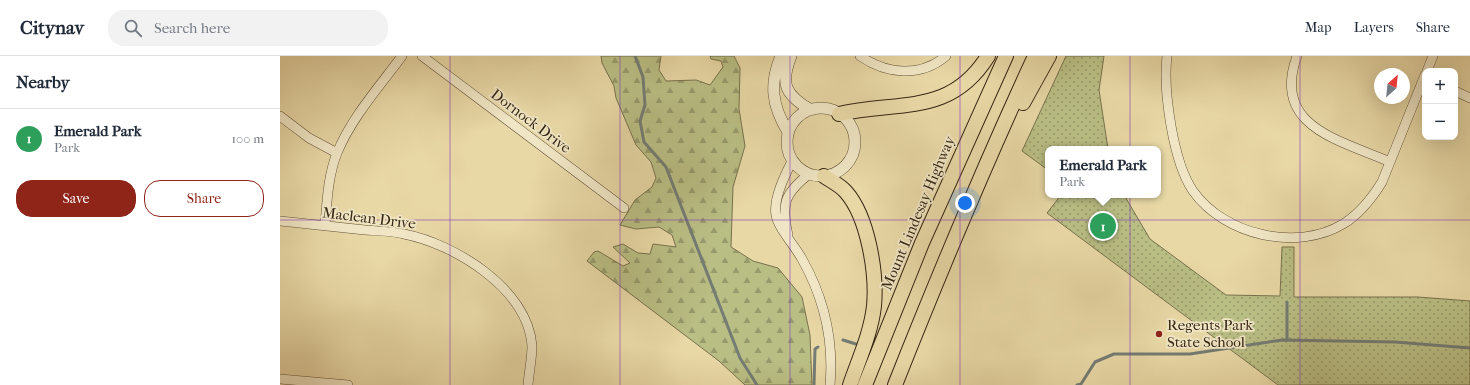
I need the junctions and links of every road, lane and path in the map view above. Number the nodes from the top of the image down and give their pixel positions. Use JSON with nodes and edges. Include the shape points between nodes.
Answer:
{"nodes":[{"id":1,"x":402,"y":56,"type":"edge"},
{"id":2,"x":422,"y":56,"type":"edge"},
{"id":3,"x":781,"y":56,"type":"edge"},
{"id":4,"x":791,"y":56,"type":"edge"},
{"id":5,"x":860,"y":56,"type":"edge"},
{"id":6,"x":946,"y":56,"type":"edge"},
{"id":7,"x":988,"y":56,"type":"edge"},
{"id":8,"x":1006,"y":56,"type":"edge"},
{"id":9,"x":1036,"y":56,"type":"edge"},
{"id":10,"x":1049,"y":56,"type":"edge"},
{"id":11,"x":1167,"y":56,"type":"edge"},
{"id":12,"x":1297,"y":56,"type":"edge"},
{"id":13,"x":1433,"y":56,"type":"edge"},
{"id":14,"x":1428,"y":68,"type":"edge"},
{"id":15,"x":1422,"y":83,"type":"edge"},
{"id":16,"x":1458,"y":92,"type":"edge"},
{"id":17,"x":1470,"y":98,"type":"edge"},
{"id":18,"x":811,"y":110,"type":"junction"},
{"id":19,"x":839,"y":114,"type":"junction"},
{"id":20,"x":280,"y":116,"type":"edge"},
{"id":21,"x":788,"y":132,"type":"junction"},
{"id":22,"x":994,"y":146,"type":"junction"},
{"id":23,"x":337,"y":154,"type":"junction"},
{"id":24,"x":792,"y":160,"type":"junction"},
{"id":25,"x":1390,"y":162,"type":"junction"},
{"id":26,"x":809,"y":174,"type":"junction"},
{"id":27,"x":824,"y":176,"type":"junction"},
{"id":28,"x":624,"y":208,"type":"dead end"},
{"id":29,"x":280,"y":221,"type":"edge"},
{"id":30,"x":325,"y":225,"type":"junction"},
{"id":31,"x":788,"y":237,"type":"junction"},
{"id":32,"x":280,"y":379,"type":"edge"},
{"id":33,"x":348,"y":385,"type":"edge"},
{"id":34,"x":528,"y":385,"type":"edge"},
{"id":35,"x":830,"y":385,"type":"edge"},
{"id":36,"x":850,"y":385,"type":"edge"},
{"id":37,"x":865,"y":385,"type":"edge"},
{"id":38,"x":894,"y":385,"type":"edge"}],
"edges":[{"from":1,"to":23,"type":"street","via":[[353,122]]},
{"from":2,"to":28,"type":"street","name":"Dornock Drive"},
{"from":3,"to":21,"type":"street","via":[[774,75],[773,89],[782,122]]},
{"from":4,"to":18,"type":"street","via":[[786,71],[786,87],[794,99]]},
{"from":5,"to":6,"type":"street","via":[[873,65],[895,71],[920,69]]},
{"from":7,"to":19,"type":"highway","via":[[978,71],[964,84],[937,99],[920,104]]},
{"from":8,"to":37,"type":"highway","name":"Mount Lindesay Highway","via":[[922,243]]},
{"from":9,"to":22,"type":"highway"},
{"from":10,"to":22,"type":"highway","via":[[1011,125]]},
{"from":11,"to":25,"type":"street","via":[[1165,72],[1175,149],[1182,171],[1193,192],[1225,221],[1244,229],[1285,238],[1307,237],[1326,232],[1344,224],[1361,211],[1382,182]]},
{"from":12,"to":25,"type":"street","via":[[1292,76],[1292,91],[1296,108],[1306,122],[1319,131]]},
{"from":13,"to":14,"type":"street"},
{"from":15,"to":25,"type":"street"},
{"from":16,"to":17,"type":"street"},
{"from":18,"to":19,"type":"street","via":[[820,108]]},
{"from":18,"to":21,"type":"street","via":[[796,118]]},
{"from":19,"to":27,"type":"street","via":[[851,128],[854,146],[848,163],[837,172]]},
{"from":20,"to":23,"type":"street","via":[[309,138]]},
{"from":21,"to":24,"type":"street","via":[[786,142]]},
{"from":22,"to":38,"type":"highway"},
{"from":23,"to":30,"type":"street","via":[[329,186]]},
{"from":24,"to":26,"type":"street","via":[[799,169]]},
{"from":24,"to":31,"type":"street","via":[[775,205],[777,224]]},
{"from":26,"to":27,"type":"street"},
{"from":26,"to":31,"type":"street","via":[[793,187],[785,204]]},
{"from":27,"to":36,"type":"highway","via":[[848,194],[861,220],[872,258],[874,306]]},
{"from":29,"to":30,"type":"street","name":"Maclean Drive"},
{"from":30,"to":34,"type":"street","name":"Maclean Drive","via":[[404,234],[431,241],[461,256],[495,280],[514,299],[525,319],[532,345]]},
{"from":31,"to":35,"type":"street","via":[[812,278],[827,319],[831,355]]},
{"from":32,"to":33,"type":"street"}]}
